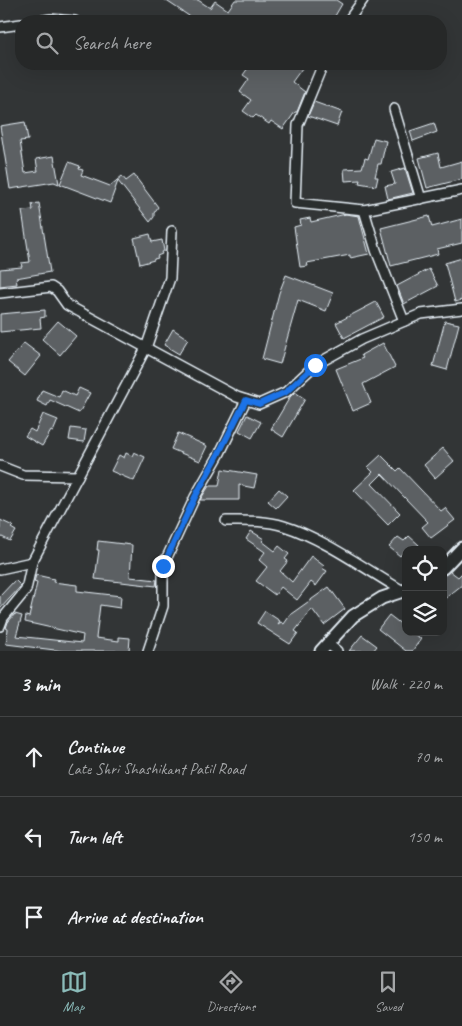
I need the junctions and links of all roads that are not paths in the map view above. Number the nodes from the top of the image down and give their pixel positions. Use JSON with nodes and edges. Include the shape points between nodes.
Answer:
{"nodes":[{"id":1,"x":364,"y":0,"type":"edge"},
{"id":2,"x":353,"y":15,"type":"edge"},
{"id":3,"x":15,"y":25,"type":"edge"},
{"id":4,"x":0,"y":27,"type":"edge"},
{"id":5,"x":321,"y":70,"type":"edge"},
{"id":6,"x":394,"y":109,"type":"dead end"},
{"id":7,"x":462,"y":190,"type":"edge"},
{"id":8,"x":421,"y":199,"type":"junction"},
{"id":9,"x":364,"y":210,"type":"junction"},
{"id":10,"x":172,"y":231,"type":"dead end"},
{"id":11,"x":0,"y":293,"type":"edge"},
{"id":12,"x":462,"y":309,"type":"edge"},
{"id":13,"x":404,"y":321,"type":"junction"},
{"id":14,"x":146,"y":348,"type":"junction"},
{"id":15,"x":246,"y":400,"type":"junction"},
{"id":16,"x":0,"y":466,"type":"edge"},
{"id":17,"x":78,"y":476,"type":"junction"},
{"id":18,"x":226,"y":520,"type":"dead end"},
{"id":19,"x":462,"y":548,"type":"edge"},
{"id":20,"x":32,"y":562,"type":"junction"},
{"id":21,"x":447,"y":564,"type":"edge"},
{"id":22,"x":0,"y":569,"type":"edge"},
{"id":23,"x":402,"y":589,"type":"edge"},
{"id":24,"x":402,"y":591,"type":"edge"},
{"id":25,"x":0,"y":626,"type":"edge"},
{"id":26,"x":328,"y":649,"type":"edge"},
{"id":27,"x":148,"y":651,"type":"edge"}],
"edges":[{"from":1,"to":2,"type":"street"},
{"from":3,"to":4,"type":"street"},
{"from":5,"to":9,"type":"street","via":[[298,125],[295,203]]},
{"from":6,"to":8,"type":"street"},
{"from":7,"to":8,"type":"street"},
{"from":8,"to":9,"type":"street"},
{"from":9,"to":13,"type":"street"},
{"from":10,"to":14,"type":"street","via":[[170,278]]},
{"from":11,"to":14,"type":"street","via":[[51,287],[67,305]]},
{"from":12,"to":13,"type":"street","via":[[421,314]]},
{"from":13,"to":15,"type":"street","via":[[315,365],[286,392],[259,404]]},
{"from":14,"to":15,"type":"street"},
{"from":14,"to":17,"type":"street"},
{"from":15,"to":27,"type":"street","via":[[163,566],[163,606]]},
{"from":16,"to":17,"type":"street","via":[[23,475]]},
{"from":17,"to":20,"type":"street"},
{"from":18,"to":23,"type":"street","via":[[263,521],[309,535]]},
{"from":19,"to":21,"type":"street"},
{"from":20,"to":22,"type":"street"},
{"from":20,"to":25,"type":"street","via":[[26,590]]},
{"from":24,"to":26,"type":"street","via":[[370,604],[353,616]]}]}
